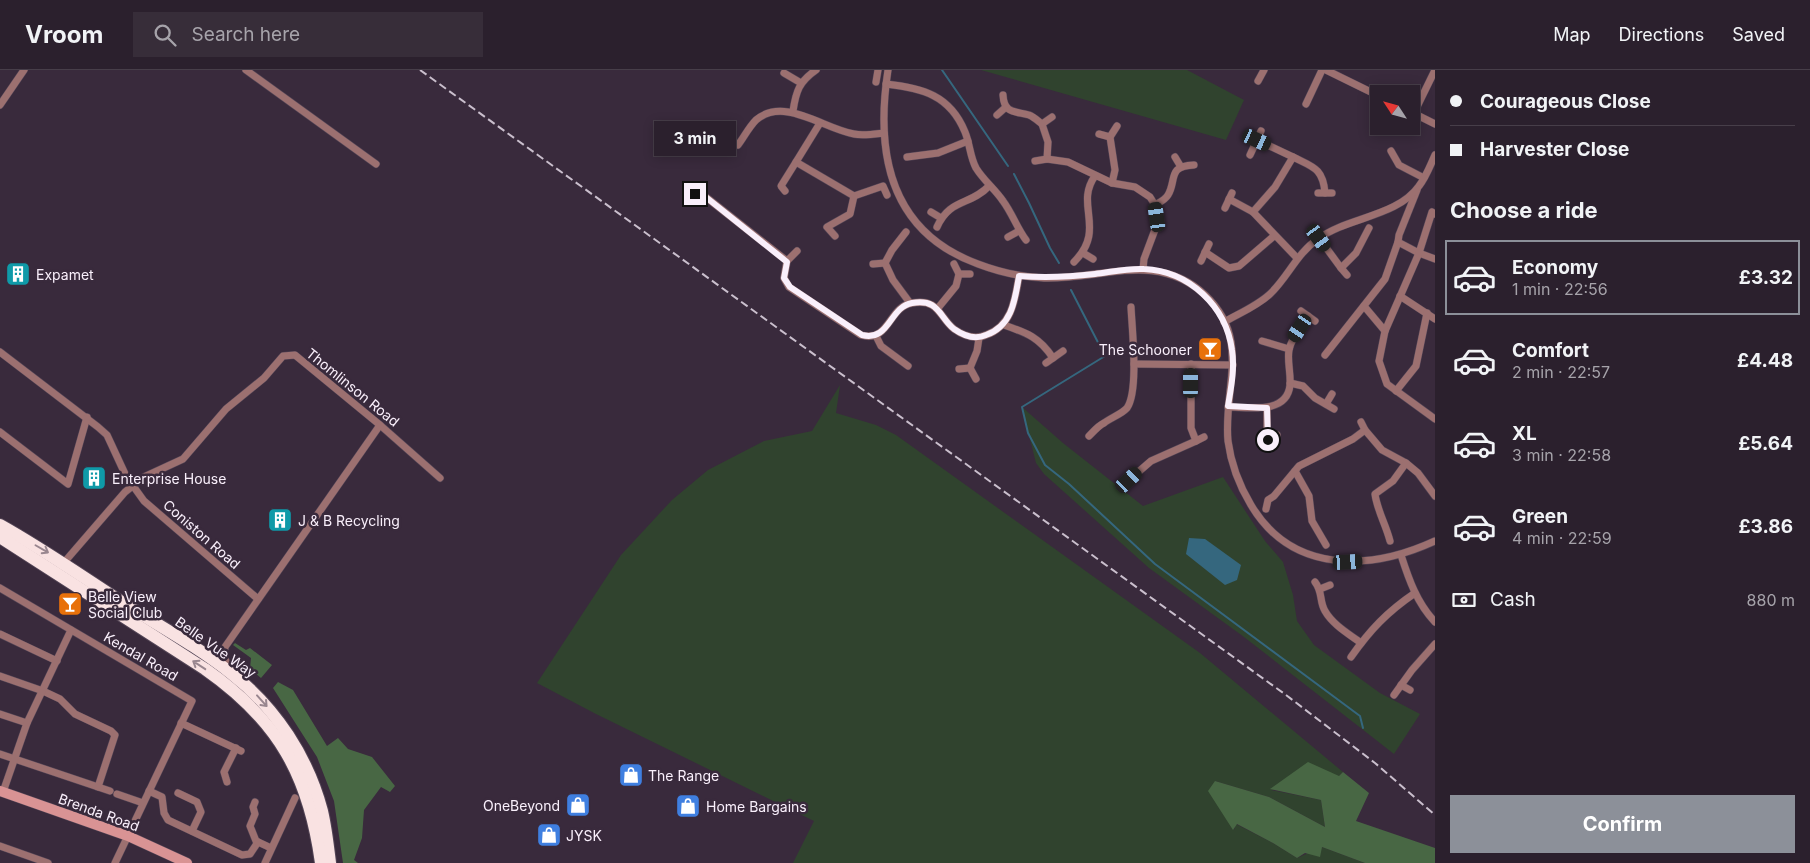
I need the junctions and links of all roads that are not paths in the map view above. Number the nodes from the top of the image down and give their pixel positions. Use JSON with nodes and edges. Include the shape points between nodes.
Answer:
{"nodes":[{"id":1,"x":24,"y":70,"type":"edge"},
{"id":2,"x":246,"y":70,"type":"edge"},
{"id":3,"x":816,"y":70,"type":"edge"},
{"id":4,"x":878,"y":70,"type":"edge"},
{"id":5,"x":888,"y":70,"type":"edge"},
{"id":6,"x":1264,"y":70,"type":"edge"},
{"id":7,"x":1322,"y":70,"type":"edge"},
{"id":8,"x":1326,"y":70,"type":"edge"},
{"id":9,"x":1435,"y":70,"type":"edge"},
{"id":10,"x":784,"y":73,"type":"dead end"},
{"id":11,"x":1258,"y":81,"type":"dead end"},
{"id":12,"x":876,"y":82,"type":"dead end"},
{"id":13,"x":801,"y":83,"type":"junction"},
{"id":14,"x":886,"y":84,"type":"junction"},
{"id":15,"x":1370,"y":92,"type":"edge"},
{"id":16,"x":1002,"y":95,"type":"dead end"},
{"id":17,"x":1420,"y":99,"type":"edge"},
{"id":18,"x":1306,"y":104,"type":"dead end"},
{"id":19,"x":0,"y":105,"type":"edge"},
{"id":20,"x":1006,"y":107,"type":"junction"},
{"id":21,"x":793,"y":112,"type":"junction"},
{"id":22,"x":997,"y":115,"type":"dead end"},
{"id":23,"x":1420,"y":116,"type":"edge"},
{"id":24,"x":1052,"y":117,"type":"dead end"},
{"id":25,"x":820,"y":123,"type":"junction"},
{"id":26,"x":1042,"y":124,"type":"junction"},
{"id":27,"x":1435,"y":124,"type":"edge"},
{"id":28,"x":1117,"y":126,"type":"dead end"},
{"id":29,"x":1261,"y":131,"type":"dead end"},
{"id":30,"x":884,"y":133,"type":"junction"},
{"id":31,"x":1099,"y":134,"type":"dead end"},
{"id":32,"x":1110,"y":137,"type":"junction"},
{"id":33,"x":1257,"y":140,"type":"junction"},
{"id":34,"x":968,"y":141,"type":"junction"},
{"id":35,"x":738,"y":145,"type":"dead end"},
{"id":36,"x":1391,"y":151,"type":"dead end"},
{"id":37,"x":1435,"y":155,"type":"edge"},
{"id":38,"x":1250,"y":156,"type":"dead end"},
{"id":39,"x":907,"y":157,"type":"dead end"},
{"id":40,"x":1175,"y":157,"type":"dead end"},
{"id":41,"x":1293,"y":157,"type":"junction"},
{"id":42,"x":1047,"y":159,"type":"junction"},
{"id":43,"x":1034,"y":161,"type":"dead end"},
{"id":44,"x":796,"y":162,"type":"junction"},
{"id":45,"x":376,"y":164,"type":"dead end"},
{"id":46,"x":1194,"y":165,"type":"dead end"},
{"id":47,"x":1181,"y":167,"type":"junction"},
{"id":48,"x":1095,"y":176,"type":"junction"},
{"id":49,"x":1424,"y":178,"type":"junction"},
{"id":50,"x":1112,"y":183,"type":"junction"},
{"id":51,"x":989,"y":186,"type":"junction"},
{"id":52,"x":1418,"y":188,"type":"junction"},
{"id":53,"x":785,"y":191,"type":"dead end"},
{"id":54,"x":1325,"y":193,"type":"dead end"},
{"id":55,"x":695,"y":194,"type":"dead end"},
{"id":56,"x":887,"y":195,"type":"dead end"},
{"id":57,"x":854,"y":196,"type":"junction"},
{"id":58,"x":1155,"y":205,"type":"junction"},
{"id":59,"x":1225,"y":208,"type":"dead end"},
{"id":60,"x":931,"y":212,"type":"dead end"},
{"id":61,"x":1253,"y":212,"type":"junction"},
{"id":62,"x":1435,"y":214,"type":"edge"},
{"id":63,"x":941,"y":218,"type":"junction"},
{"id":64,"x":937,"y":227,"type":"dead end"},
{"id":65,"x":1369,"y":228,"type":"dead end"},
{"id":66,"x":1019,"y":230,"type":"junction"},
{"id":67,"x":906,"y":232,"type":"dead end"},
{"id":68,"x":1356,"y":235,"type":"dead end"},
{"id":69,"x":835,"y":236,"type":"dead end"},
{"id":70,"x":1274,"y":236,"type":"junction"},
{"id":71,"x":1008,"y":237,"type":"dead end"},
{"id":72,"x":1319,"y":238,"type":"junction"},
{"id":73,"x":1364,"y":238,"type":"junction"},
{"id":74,"x":1026,"y":240,"type":"dead end"},
{"id":75,"x":1398,"y":242,"type":"junction"},
{"id":76,"x":1209,"y":244,"type":"dead end"},
{"id":77,"x":797,"y":251,"type":"dead end"},
{"id":78,"x":1205,"y":252,"type":"junction"},
{"id":79,"x":1083,"y":253,"type":"junction"},
{"id":80,"x":1419,"y":253,"type":"junction"},
{"id":81,"x":1298,"y":258,"type":"junction"},
{"id":82,"x":1093,"y":259,"type":"dead end"},
{"id":83,"x":1435,"y":259,"type":"edge"},
{"id":84,"x":1201,"y":261,"type":"dead end"},
{"id":85,"x":787,"y":262,"type":"junction"},
{"id":86,"x":1074,"y":262,"type":"dead end"},
{"id":87,"x":885,"y":263,"type":"junction"},
{"id":88,"x":873,"y":264,"type":"dead end"},
{"id":89,"x":954,"y":264,"type":"dead end"},
{"id":90,"x":1341,"y":268,"type":"junction"},
{"id":91,"x":1143,"y":269,"type":"junction"},
{"id":92,"x":959,"y":274,"type":"junction"},
{"id":93,"x":970,"y":274,"type":"dead end"},
{"id":94,"x":1347,"y":275,"type":"dead end"},
{"id":95,"x":1019,"y":276,"type":"junction"},
{"id":96,"x":1400,"y":296,"type":"junction"},
{"id":97,"x":910,"y":303,"type":"junction"},
{"id":98,"x":1364,"y":306,"type":"junction"},
{"id":99,"x":1131,"y":307,"type":"dead end"},
{"id":100,"x":938,"y":308,"type":"junction"},
{"id":101,"x":1301,"y":311,"type":"dead end"},
{"id":102,"x":1427,"y":313,"type":"junction"},
{"id":103,"x":1308,"y":316,"type":"junction"},
{"id":104,"x":1435,"y":319,"type":"edge"},
{"id":105,"x":1315,"y":321,"type":"dead end"},
{"id":106,"x":1224,"y":322,"type":"junction"},
{"id":107,"x":1004,"y":325,"type":"junction"},
{"id":108,"x":1385,"y":331,"type":"junction"},
{"id":109,"x":876,"y":336,"type":"junction"},
{"id":110,"x":979,"y":338,"type":"junction"},
{"id":111,"x":1262,"y":341,"type":"dead end"},
{"id":112,"x":1289,"y":349,"type":"junction"},
{"id":113,"x":1063,"y":351,"type":"dead end"},
{"id":114,"x":0,"y":352,"type":"edge"},
{"id":115,"x":1325,"y":355,"type":"dead end"},
{"id":116,"x":1054,"y":358,"type":"junction"},
{"id":117,"x":1046,"y":363,"type":"dead end"},
{"id":118,"x":1134,"y":364,"type":"junction"},
{"id":119,"x":1191,"y":364,"type":"junction"},
{"id":120,"x":1233,"y":365,"type":"junction"},
{"id":121,"x":908,"y":366,"type":"dead end"},
{"id":122,"x":970,"y":368,"type":"junction"},
{"id":123,"x":959,"y":369,"type":"dead end"},
{"id":124,"x":976,"y":379,"type":"dead end"},
{"id":125,"x":1290,"y":383,"type":"junction"},
{"id":126,"x":1396,"y":391,"type":"junction"},
{"id":127,"x":1332,"y":394,"type":"dead end"},
{"id":128,"x":1326,"y":404,"type":"junction"},
{"id":129,"x":1228,"y":406,"type":"junction"},
{"id":130,"x":1267,"y":408,"type":"junction"},
{"id":131,"x":1334,"y":409,"type":"dead end"},
{"id":132,"x":86,"y":417,"type":"junction"},
{"id":133,"x":1435,"y":419,"type":"edge"},
{"id":134,"x":1361,"y":422,"type":"dead end"},
{"id":135,"x":380,"y":424,"type":"junction"},
{"id":136,"x":1364,"y":430,"type":"junction"},
{"id":137,"x":0,"y":432,"type":"edge"},
{"id":138,"x":1267,"y":435,"type":"junction"},
{"id":139,"x":1277,"y":435,"type":"dead end"},
{"id":140,"x":1089,"y":436,"type":"dead end"},
{"id":141,"x":1204,"y":438,"type":"dead end"},
{"id":142,"x":1196,"y":440,"type":"junction"},
{"id":143,"x":1271,"y":448,"type":"dead end"},
{"id":144,"x":1136,"y":462,"type":"dead end"},
{"id":145,"x":1406,"y":464,"type":"junction"},
{"id":146,"x":1142,"y":469,"type":"junction"},
{"id":147,"x":1295,"y":471,"type":"junction"},
{"id":148,"x":440,"y":478,"type":"dead end"},
{"id":149,"x":1129,"y":480,"type":"dead end"},
{"id":150,"x":132,"y":485,"type":"junction"},
{"id":151,"x":1435,"y":496,"type":"edge"},
{"id":152,"x":1266,"y":509,"type":"dead end"},
{"id":153,"x":0,"y":525,"type":"edge"},
{"id":154,"x":1320,"y":534,"type":"junction"},
{"id":155,"x":0,"y":537,"type":"edge"},
{"id":156,"x":1313,"y":538,"type":"dead end"},
{"id":157,"x":1390,"y":541,"type":"dead end"},
{"id":158,"x":1435,"y":541,"type":"edge"},
{"id":159,"x":1326,"y":545,"type":"dead end"},
{"id":160,"x":1401,"y":555,"type":"junction"},
{"id":161,"x":60,"y":567,"type":"junction"},
{"id":162,"x":1315,"y":582,"type":"dead end"},
{"id":163,"x":1330,"y":585,"type":"dead end"},
{"id":164,"x":0,"y":588,"type":"edge"},
{"id":165,"x":1320,"y":589,"type":"junction"},
{"id":166,"x":1415,"y":593,"type":"junction"},
{"id":167,"x":258,"y":599,"type":"junction"},
{"id":168,"x":1435,"y":622,"type":"edge"},
{"id":169,"x":71,"y":630,"type":"junction"},
{"id":170,"x":0,"y":634,"type":"edge"},
{"id":171,"x":1361,"y":643,"type":"junction"},
{"id":172,"x":1435,"y":644,"type":"edge"},
{"id":173,"x":1351,"y":657,"type":"dead end"},
{"id":174,"x":57,"y":661,"type":"junction"},
{"id":175,"x":233,"y":675,"type":"junction"},
{"id":176,"x":0,"y":676,"type":"edge"},
{"id":177,"x":1401,"y":685,"type":"junction"},
{"id":178,"x":43,"y":690,"type":"junction"},
{"id":179,"x":1410,"y":690,"type":"dead end"},
{"id":180,"x":1394,"y":695,"type":"dead end"},
{"id":181,"x":0,"y":714,"type":"edge"},
{"id":182,"x":27,"y":723,"type":"junction"},
{"id":183,"x":182,"y":723,"type":"junction"},
{"id":184,"x":0,"y":754,"type":"edge"},
{"id":185,"x":15,"y":759,"type":"junction"},
{"id":186,"x":227,"y":782,"type":"dead end"},
{"id":187,"x":98,"y":787,"type":"junction"},
{"id":188,"x":149,"y":791,"type":"junction"},
{"id":189,"x":2,"y":792,"type":"edge"},
{"id":190,"x":178,"y":793,"type":"dead end"},
{"id":191,"x":295,"y":798,"type":"dead end"},
{"id":192,"x":255,"y":802,"type":"dead end"},
{"id":193,"x":143,"y":803,"type":"junction"},
{"id":194,"x":192,"y":831,"type":"junction"},
{"id":195,"x":128,"y":836,"type":"junction"},
{"id":196,"x":257,"y":841,"type":"junction"},
{"id":197,"x":0,"y":846,"type":"edge"},
{"id":198,"x":272,"y":848,"type":"junction"},
{"id":199,"x":48,"y":863,"type":"edge"},
{"id":200,"x":114,"y":863,"type":"edge"},
{"id":201,"x":187,"y":863,"type":"edge"},
{"id":202,"x":265,"y":863,"type":"edge"},
{"id":203,"x":321,"y":863,"type":"edge"},
{"id":204,"x":330,"y":863,"type":"edge"}],
"edges":[{"from":1,"to":19,"type":"street"},
{"from":2,"to":45,"type":"street"},
{"from":3,"to":13,"type":"street"},
{"from":4,"to":12,"type":"street"},
{"from":5,"to":14,"type":"street"},
{"from":6,"to":11,"type":"street"},
{"from":7,"to":18,"type":"street"},
{"from":8,"to":15,"type":"street"},
{"from":9,"to":17,"type":"street"},
{"from":10,"to":13,"type":"street"},
{"from":13,"to":21,"type":"street"},
{"from":14,"to":30,"type":"street"},
{"from":14,"to":34,"type":"street","via":[[924,90],[938,98],[960,122]]},
{"from":16,"to":20,"type":"street"},
{"from":20,"to":22,"type":"street"},
{"from":20,"to":26,"type":"street"},
{"from":21,"to":25,"type":"street"},
{"from":21,"to":35,"type":"street","via":[[769,112],[756,120]]},
{"from":23,"to":27,"type":"street"},
{"from":24,"to":26,"type":"street"},
{"from":25,"to":30,"type":"street","via":[[855,135]]},
{"from":25,"to":44,"type":"street"},
{"from":26,"to":42,"type":"street","via":[[1048,142]]},
{"from":28,"to":32,"type":"street"},
{"from":29,"to":33,"type":"street"},
{"from":30,"to":95,"type":"street","via":[[896,191],[916,223],[931,238],[959,256]]},
{"from":31,"to":32,"type":"street"},
{"from":32,"to":50,"type":"street","via":[[1115,170]]},
{"from":33,"to":38,"type":"street"},
{"from":33,"to":41,"type":"street"},
{"from":34,"to":39,"type":"street","via":[[938,153]]},
{"from":34,"to":51,"type":"street","via":[[976,168]]},
{"from":36,"to":49,"type":"street","via":[[1399,165]]},
{"from":37,"to":49,"type":"street"},
{"from":40,"to":47,"type":"street"},
{"from":41,"to":54,"type":"street","via":[[1320,172]]},
{"from":41,"to":61,"type":"street","via":[[1275,187]]},
{"from":42,"to":43,"type":"street"},
{"from":42,"to":48,"type":"street","via":[[1080,166]]},
{"from":44,"to":53,"type":"street","via":[[781,186]]},
{"from":44,"to":57,"type":"street"},
{"from":46,"to":47,"type":"street"},
{"from":47,"to":58,"type":"street","via":[[1172,180],[1168,196]]},
{"from":48,"to":50,"type":"street"},
{"from":48,"to":79,"type":"street","via":[[1088,190],[1091,224]]},
{"from":49,"to":52,"type":"street"},
{"from":50,"to":58,"type":"street","via":[[1140,189]]},
{"from":51,"to":63,"type":"street","via":[[978,196],[958,203]]},
{"from":51,"to":66,"type":"street","via":[[1003,201]]},
{"from":52,"to":72,"type":"street","via":[[1397,205]]},
{"from":52,"to":75,"type":"street"},
{"from":55,"to":85,"type":"street","via":[[702,194]]},
{"from":56,"to":57,"type":"street","via":[[883,186]]},
{"from":57,"to":69,"type":"street","via":[[850,214],[827,228]]},
{"from":58,"to":91,"type":"street","via":[[1156,227]]},
{"from":59,"to":61,"type":"street","via":[[1230,196]]},
{"from":60,"to":63,"type":"street"},
{"from":61,"to":70,"type":"street"},
{"from":62,"to":80,"type":"street","via":[[1432,212]]},
{"from":63,"to":64,"type":"street"},
{"from":65,"to":73,"type":"street"},
{"from":66,"to":71,"type":"street"},
{"from":66,"to":74,"type":"street"},
{"from":67,"to":87,"type":"street"},
{"from":68,"to":73,"type":"street"},
{"from":70,"to":78,"type":"street","via":[[1233,268]]},
{"from":70,"to":81,"type":"street"},
{"from":72,"to":81,"type":"street"},
{"from":72,"to":90,"type":"street"},
{"from":73,"to":90,"type":"street","via":[[1356,254]]},
{"from":75,"to":80,"type":"street"},
{"from":75,"to":98,"type":"street","via":[[1385,279]]},
{"from":76,"to":78,"type":"street"},
{"from":77,"to":85,"type":"street"},
{"from":78,"to":84,"type":"street"},
{"from":79,"to":82,"type":"street"},
{"from":79,"to":86,"type":"street"},
{"from":80,"to":83,"type":"street"},
{"from":80,"to":96,"type":"street"},
{"from":81,"to":106,"type":"street","via":[[1271,293]]},
{"from":85,"to":109,"type":"street","via":[[784,278],[790,287],[862,335]]},
{"from":87,"to":88,"type":"street"},
{"from":87,"to":97,"type":"street"},
{"from":89,"to":92,"type":"street"},
{"from":90,"to":94,"type":"street"},
{"from":91,"to":95,"type":"street","via":[[1063,278]]},
{"from":91,"to":106,"type":"street","via":[[1173,275],[1190,284],[1205,295]]},
{"from":92,"to":93,"type":"street"},
{"from":92,"to":100,"type":"street","via":[[953,291]]},
{"from":95,"to":107,"type":"street","via":[[1012,309]]},
{"from":96,"to":102,"type":"street"},
{"from":96,"to":108,"type":"street"},
{"from":97,"to":100,"type":"street"},
{"from":97,"to":109,"type":"street"},
{"from":98,"to":108,"type":"street"},
{"from":98,"to":115,"type":"street"},
{"from":99,"to":118,"type":"street"},
{"from":100,"to":110,"type":"street","via":[[956,330]]},
{"from":101,"to":103,"type":"street"},
{"from":102,"to":104,"type":"street"},
{"from":102,"to":126,"type":"street","via":[[1416,366]]},
{"from":103,"to":105,"type":"street"},
{"from":103,"to":112,"type":"street"},
{"from":106,"to":120,"type":"street","via":[[1233,351]]},
{"from":107,"to":110,"type":"street"},
{"from":107,"to":116,"type":"street","via":[[1039,340]]},
{"from":108,"to":126,"type":"street","via":[[1379,361],[1387,384]]},
{"from":109,"to":121,"type":"street","via":[[881,346]]},
{"from":110,"to":122,"type":"street"},
{"from":111,"to":112,"type":"street"},
{"from":112,"to":125,"type":"street"},
{"from":113,"to":116,"type":"street"},
{"from":114,"to":132,"type":"street","name":"Coniston Road"},
{"from":116,"to":117,"type":"street"},
{"from":118,"to":119,"type":"street"},
{"from":118,"to":140,"type":"street","via":[[1132,391],[1126,409]]},
{"from":119,"to":120,"type":"street"},
{"from":119,"to":142,"type":"street","via":[[1191,428]]},
{"from":120,"to":129,"type":"street"},
{"from":122,"to":123,"type":"street"},
{"from":122,"to":124,"type":"street"},
{"from":125,"to":128,"type":"street","via":[[1303,386]]},
{"from":125,"to":130,"type":"street","via":[[1284,398]]},
{"from":126,"to":133,"type":"street"},
{"from":127,"to":128,"type":"street"},
{"from":128,"to":131,"type":"street"},
{"from":129,"to":130,"type":"street"},
{"from":129,"to":160,"type":"street","via":[[1229,443],[1238,480],[1256,514],[1284,542],[1302,552],[1348,562]]},
{"from":130,"to":138,"type":"street"},
{"from":132,"to":137,"type":"street","via":[[68,484]]},
{"from":132,"to":150,"type":"street","name":"Coniston Road","via":[[107,435]]},
{"from":134,"to":136,"type":"street"},
{"from":135,"to":148,"type":"street","name":"Thomlinson Road"},
{"from":135,"to":150,"type":"street","name":"Thomlinson Road","via":[[295,356],[283,356],[264,378],[226,409],[184,459]]},
{"from":135,"to":167,"type":"street"},
{"from":136,"to":145,"type":"street","via":[[1382,450]]},
{"from":136,"to":147,"type":"street"},
{"from":138,"to":139,"type":"street"},
{"from":138,"to":143,"type":"street"},
{"from":141,"to":142,"type":"street"},
{"from":142,"to":146,"type":"street","via":[[1157,457]]},
{"from":144,"to":146,"type":"street"},
{"from":145,"to":151,"type":"street","via":[[1418,473]]},
{"from":145,"to":157,"type":"street","via":[[1393,481],[1375,494]]},
{"from":146,"to":149,"type":"street"},
{"from":147,"to":152,"type":"street","via":[[1268,500]]},
{"from":147,"to":154,"type":"street","via":[[1309,496],[1312,520]]},
{"from":150,"to":161,"type":"street","name":"Thomlinson Road"},
{"from":150,"to":167,"type":"street","name":"Coniston Road","via":[[144,501]]},
{"from":153,"to":161,"type":"highway","name":"Belle Vue Way","one_way":true},
{"from":154,"to":156,"type":"street"},
{"from":154,"to":159,"type":"street"},
{"from":155,"to":161,"type":"highway","name":"Belle Vue Way"},
{"from":158,"to":160,"type":"street"},
{"from":160,"to":166,"type":"street"},
{"from":161,"to":175,"type":"highway","name":"Belle Vue Way"},
{"from":203,"to":161,"type":"highway","name":"Belle Vue Way","one_way":true,"via":[[315,823],[297,772],[254,708],[223,681]]},
{"from":162,"to":165,"type":"street"},
{"from":163,"to":165,"type":"street"},
{"from":164,"to":169,"type":"street","name":"Kendal Road"},
{"from":165,"to":171,"type":"street","via":[[1324,610]]},
{"from":166,"to":168,"type":"street"},
{"from":166,"to":171,"type":"street","via":[[1378,622]]},
{"from":167,"to":175,"type":"street","via":[[225,647],[224,657]]},
{"from":169,"to":174,"type":"street"},
{"from":169,"to":183,"type":"street","name":"Kendal Road","via":[[192,701]]},
{"from":170,"to":174,"type":"street"},
{"from":171,"to":173,"type":"street"},
{"from":172,"to":177,"type":"street"},
{"from":174,"to":178,"type":"street"},
{"from":175,"to":204,"type":"highway","name":"Belle Vue Way","one_way":true,"via":[[265,705],[294,745],[322,811]]},
{"from":176,"to":178,"type":"street"},
{"from":177,"to":179,"type":"street"},
{"from":177,"to":180,"type":"street"},
{"from":178,"to":182,"type":"street"},
{"from":178,"to":187,"type":"street","via":[[60,699],[75,714],[115,735]]},
{"from":181,"to":182,"type":"street"},
{"from":182,"to":185,"type":"street"},
{"from":183,"to":186,"type":"street","via":[[238,749],[224,772]]},
{"from":183,"to":188,"type":"street"},
{"from":184,"to":185,"type":"street"},
{"from":185,"to":187,"type":"street"},
{"from":185,"to":189,"type":"street"},
{"from":187,"to":193,"type":"street"},
{"from":188,"to":193,"type":"street"},
{"from":188,"to":194,"type":"street","via":[[162,797],[168,820]]},
{"from":189,"to":195,"type":"main road","name":"Brenda Road"},
{"from":190,"to":194,"type":"street","via":[[197,802],[200,812]]},
{"from":191,"to":198,"type":"street"},
{"from":192,"to":196,"type":"street","via":[[250,826]]},
{"from":193,"to":195,"type":"street"},
{"from":194,"to":196,"type":"street","via":[[246,856]]},
{"from":195,"to":200,"type":"street"},
{"from":195,"to":201,"type":"main road","name":"Brenda Road"},
{"from":196,"to":198,"type":"street"},
{"from":197,"to":199,"type":"street"},
{"from":198,"to":202,"type":"street"}]}
